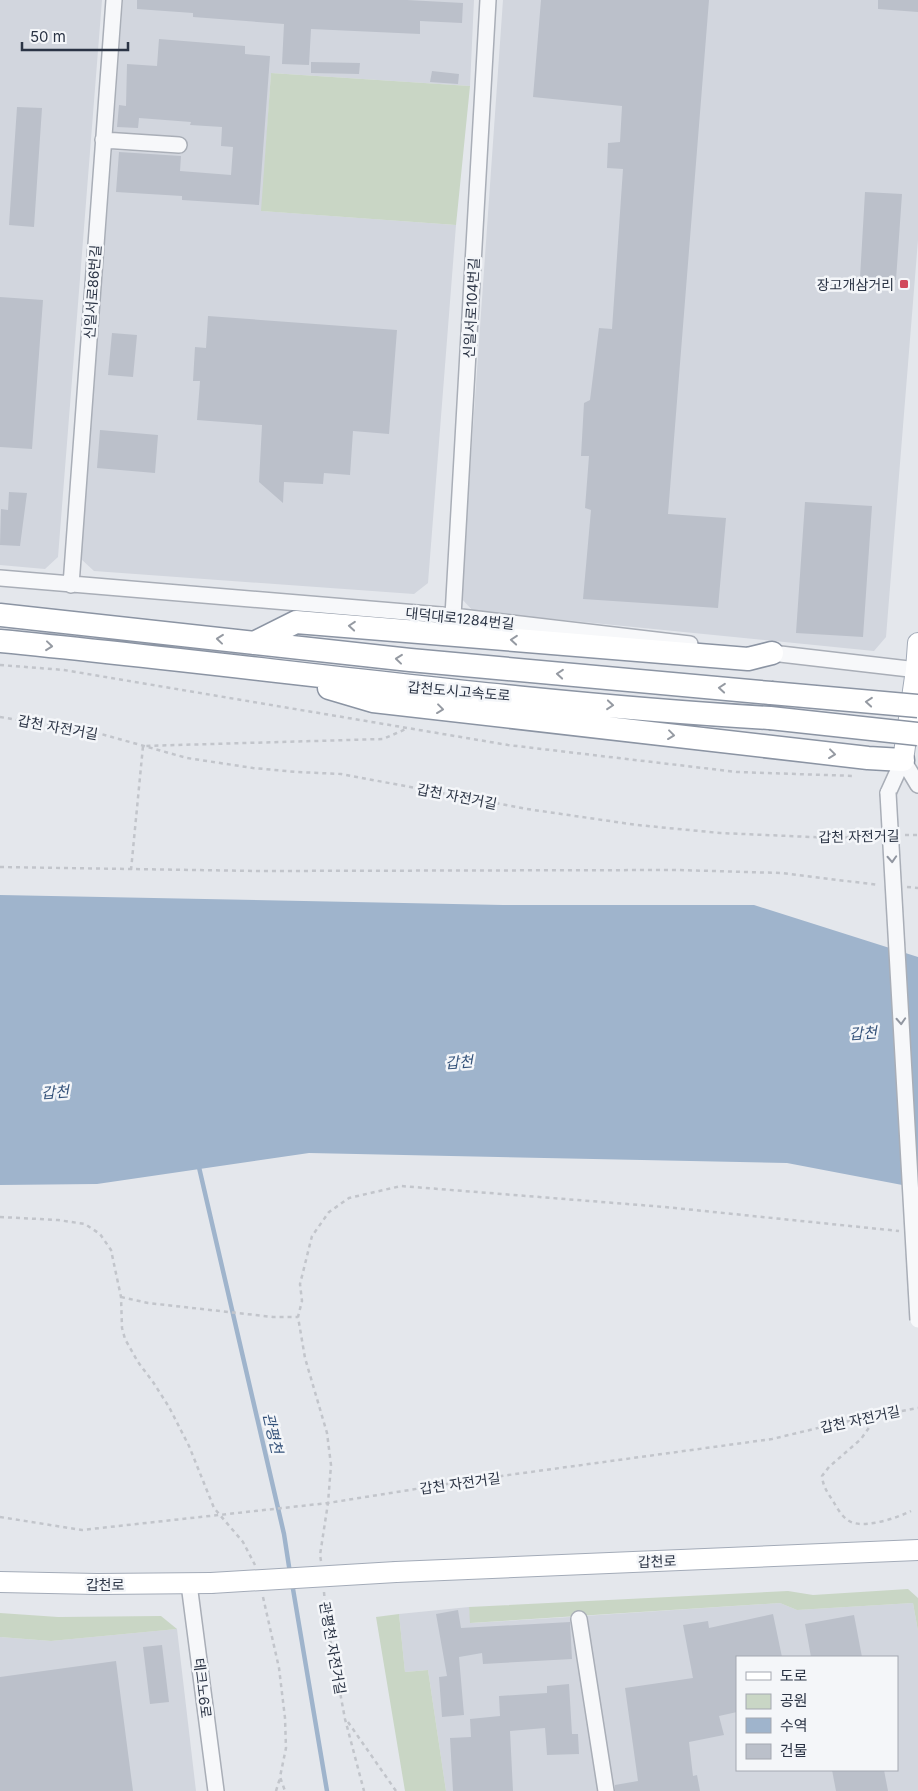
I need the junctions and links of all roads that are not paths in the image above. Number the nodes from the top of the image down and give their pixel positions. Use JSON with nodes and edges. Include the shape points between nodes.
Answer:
{"nodes":[{"id":1,"x":114,"y":0,"type":"edge"},
{"id":2,"x":488,"y":0,"type":"edge"},
{"id":3,"x":103,"y":140,"type":"junction"},
{"id":4,"x":179,"y":145,"type":"dead end"},
{"id":5,"x":0,"y":578,"type":"edge"},
{"id":6,"x":71,"y":585,"type":"junction"},
{"id":7,"x":0,"y":615,"type":"edge"},
{"id":8,"x":453,"y":616,"type":"junction"},
{"id":9,"x":0,"y":641,"type":"edge"},
{"id":10,"x":254,"y":643,"type":"junction"},
{"id":11,"x":918,"y":643,"type":"edge"},
{"id":12,"x":772,"y":653,"type":"junction"},
{"id":13,"x":917,"y":670,"type":"edge"},
{"id":14,"x":273,"y":671,"type":"junction"},
{"id":15,"x":918,"y":706,"type":"edge"},
{"id":16,"x":918,"y":734,"type":"edge"},
{"id":17,"x":903,"y":760,"type":"junction"},
{"id":18,"x":918,"y":785,"type":"edge"},
{"id":19,"x":918,"y":1320,"type":"edge"},
{"id":20,"x":918,"y":1550,"type":"edge"},
{"id":21,"x":0,"y":1582,"type":"edge"},
{"id":22,"x":189,"y":1584,"type":"junction"},
{"id":23,"x":578,"y":1620,"type":"dead end"},
{"id":24,"x":216,"y":1791,"type":"edge"},
{"id":25,"x":606,"y":1791,"type":"edge"}],
"edges":[{"from":1,"to":3,"type":"street","name":"신일서로86번길"},
{"from":2,"to":8,"type":"street","name":"신일서로104번길"},
{"from":3,"to":4,"type":"street"},
{"from":3,"to":6,"type":"street","name":"신일서로86번길"},
{"from":5,"to":6,"type":"street","name":"대덕대로1284번길"},
{"from":6,"to":8,"type":"street","name":"대덕대로1284번길"},
{"from":10,"to":7,"type":"highway","name":"갑천도시고속도로","one_way":true},
{"from":8,"to":12,"type":"street","name":"대덕대로1284번길"},
{"from":9,"to":14,"type":"highway","name":"갑천도시고속도로","one_way":true},
{"from":12,"to":10,"type":"highway","one_way":true,"via":[[748,659],[296,622]]},
{"from":15,"to":10,"type":"highway","name":"갑천도시고속도로","one_way":true,"bridge":true},
{"from":11,"to":13,"type":"main road"},
{"from":12,"to":13,"type":"street","name":"대덕대로1284번길"},
{"from":13,"to":17,"type":"main road"},
{"from":14,"to":16,"type":"highway","name":"갑천도시고속도로","one_way":true,"bridge":true,"via":[[404,687]]},
{"from":14,"to":17,"type":"highway","one_way":true,"via":[[373,701]]},
{"from":17,"to":18,"type":"street"},
{"from":17,"to":19,"type":"street","one_way":true,"bridge":true,"via":[[888,793]]},
{"from":20,"to":22,"type":"main road","name":"갑천로","bridge":true},
{"from":21,"to":22,"type":"main road","name":"갑천로"},
{"from":22,"to":24,"type":"street","name":"테크노6로"},
{"from":23,"to":25,"type":"street"}]}
